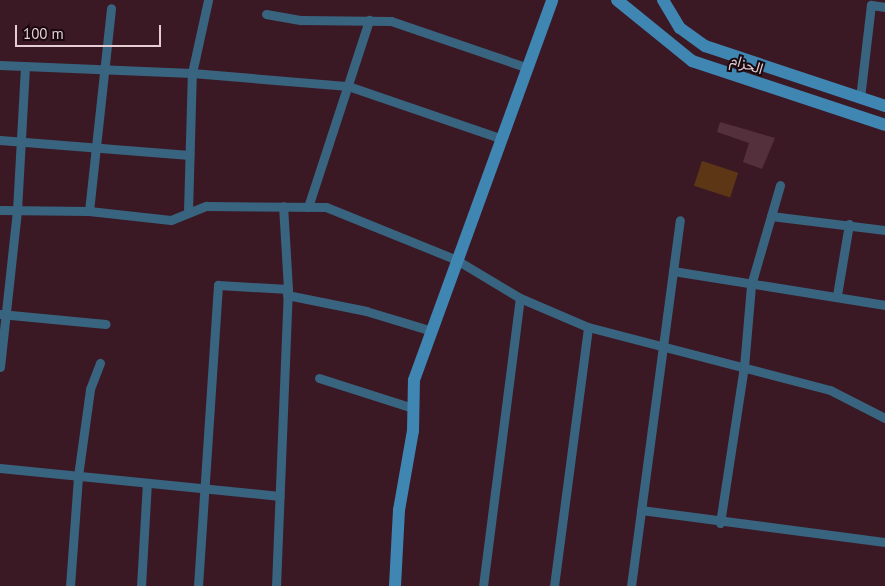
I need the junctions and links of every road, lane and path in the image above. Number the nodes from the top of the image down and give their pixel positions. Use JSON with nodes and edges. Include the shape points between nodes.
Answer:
{"nodes":[{"id":1,"x":208,"y":0,"type":"edge"},
{"id":2,"x":552,"y":0,"type":"edge"},
{"id":3,"x":616,"y":0,"type":"edge"},
{"id":4,"x":663,"y":0,"type":"edge"},
{"id":5,"x":885,"y":7,"type":"edge"},
{"id":6,"x":111,"y":8,"type":"dead end"},
{"id":7,"x":266,"y":14,"type":"dead end"},
{"id":8,"x":368,"y":20,"type":"junction"},
{"id":9,"x":0,"y":65,"type":"edge"},
{"id":10,"x":25,"y":67,"type":"junction"},
{"id":11,"x":525,"y":67,"type":"junction"},
{"id":12,"x":102,"y":69,"type":"junction"},
{"id":13,"x":192,"y":73,"type":"junction"},
{"id":14,"x":348,"y":86,"type":"junction"},
{"id":15,"x":860,"y":98,"type":"junction"},
{"id":16,"x":885,"y":106,"type":"edge"},
{"id":17,"x":885,"y":125,"type":"edge"},
{"id":18,"x":500,"y":138,"type":"junction"},
{"id":19,"x":0,"y":140,"type":"edge"},
{"id":20,"x":22,"y":141,"type":"junction"},
{"id":21,"x":99,"y":144,"type":"junction"},
{"id":22,"x":189,"y":155,"type":"junction"},
{"id":23,"x":780,"y":185,"type":"dead end"},
{"id":24,"x":282,"y":206,"type":"junction"},
{"id":25,"x":308,"y":206,"type":"junction"},
{"id":26,"x":0,"y":210,"type":"edge"},
{"id":27,"x":17,"y":210,"type":"junction"},
{"id":28,"x":89,"y":211,"type":"junction"},
{"id":29,"x":188,"y":212,"type":"junction"},
{"id":30,"x":771,"y":216,"type":"junction"},
{"id":31,"x":680,"y":220,"type":"dead end"},
{"id":32,"x":849,"y":224,"type":"junction"},
{"id":33,"x":885,"y":230,"type":"edge"},
{"id":34,"x":455,"y":259,"type":"junction"},
{"id":35,"x":673,"y":271,"type":"junction"},
{"id":36,"x":750,"y":285,"type":"junction"},
{"id":37,"x":288,"y":292,"type":"junction"},
{"id":38,"x":837,"y":295,"type":"junction"},
{"id":39,"x":520,"y":298,"type":"junction"},
{"id":40,"x":885,"y":305,"type":"edge"},
{"id":41,"x":2,"y":314,"type":"edge"},
{"id":42,"x":106,"y":324,"type":"dead end"},
{"id":43,"x":588,"y":327,"type":"junction"},
{"id":44,"x":429,"y":330,"type":"junction"},
{"id":45,"x":663,"y":345,"type":"junction"},
{"id":46,"x":100,"y":363,"type":"dead end"},
{"id":47,"x":0,"y":367,"type":"edge"},
{"id":48,"x":744,"y":367,"type":"junction"},
{"id":49,"x":319,"y":378,"type":"dead end"},
{"id":50,"x":410,"y":407,"type":"junction"},
{"id":51,"x":885,"y":418,"type":"edge"},
{"id":52,"x":0,"y":468,"type":"edge"},
{"id":53,"x":78,"y":476,"type":"junction"},
{"id":54,"x":147,"y":483,"type":"junction"},
{"id":55,"x":206,"y":489,"type":"junction"},
{"id":56,"x":280,"y":496,"type":"junction"},
{"id":57,"x":641,"y":510,"type":"junction"},
{"id":58,"x":720,"y":523,"type":"junction"},
{"id":59,"x":885,"y":542,"type":"edge"},
{"id":60,"x":70,"y":586,"type":"edge"},
{"id":61,"x":141,"y":586,"type":"edge"},
{"id":62,"x":198,"y":586,"type":"edge"},
{"id":63,"x":276,"y":586,"type":"edge"},
{"id":64,"x":395,"y":586,"type":"edge"},
{"id":65,"x":483,"y":586,"type":"edge"},
{"id":66,"x":554,"y":586,"type":"edge"},
{"id":67,"x":631,"y":586,"type":"edge"}],
"edges":[{"from":1,"to":13,"type":"street"},
{"from":2,"to":11,"type":"street"},
{"from":3,"to":17,"type":"street","name":"الحزام","via":[[692,62]]},
{"from":4,"to":15,"type":"street","via":[[680,28],[705,46]]},
{"from":5,"to":15,"type":"street","via":[[871,5]]},
{"from":6,"to":12,"type":"street"},
{"from":7,"to":8,"type":"street","via":[[301,20]]},
{"from":8,"to":11,"type":"street","via":[[409,25]]},
{"from":8,"to":14,"type":"street"},
{"from":9,"to":10,"type":"street"},
{"from":10,"to":12,"type":"street"},
{"from":10,"to":20,"type":"street"},
{"from":11,"to":18,"type":"street"},
{"from":12,"to":13,"type":"street"},
{"from":12,"to":21,"type":"street"},
{"from":13,"to":14,"type":"street"},
{"from":13,"to":22,"type":"street"},
{"from":14,"to":18,"type":"street"},
{"from":14,"to":25,"type":"street"},
{"from":15,"to":16,"type":"street"},
{"from":18,"to":34,"type":"street"},
{"from":19,"to":20,"type":"street"},
{"from":20,"to":21,"type":"street"},
{"from":20,"to":27,"type":"street"},
{"from":21,"to":22,"type":"street"},
{"from":21,"to":28,"type":"street"},
{"from":22,"to":29,"type":"street"},
{"from":23,"to":30,"type":"street"},
{"from":24,"to":25,"type":"street"},
{"from":24,"to":29,"type":"street","via":[[206,206]]},
{"from":24,"to":37,"type":"street"},
{"from":25,"to":34,"type":"street","via":[[326,207]]},
{"from":26,"to":27,"type":"street"},
{"from":27,"to":28,"type":"street"},
{"from":27,"to":41,"type":"street"},
{"from":28,"to":29,"type":"street","via":[[172,220]]},
{"from":30,"to":32,"type":"street"},
{"from":30,"to":36,"type":"street"},
{"from":31,"to":35,"type":"street"},
{"from":32,"to":33,"type":"street"},
{"from":32,"to":38,"type":"street"},
{"from":34,"to":39,"type":"street"},
{"from":34,"to":44,"type":"street"},
{"from":35,"to":36,"type":"street"},
{"from":35,"to":45,"type":"street"},
{"from":36,"to":38,"type":"street"},
{"from":36,"to":48,"type":"street"},
{"from":37,"to":44,"type":"street"},
{"from":37,"to":55,"type":"street","via":[[218,285]]},
{"from":37,"to":56,"type":"street"},
{"from":38,"to":40,"type":"street"},
{"from":39,"to":43,"type":"street"},
{"from":39,"to":65,"type":"street"},
{"from":41,"to":42,"type":"street"},
{"from":41,"to":47,"type":"street"},
{"from":43,"to":45,"type":"street"},
{"from":43,"to":66,"type":"street"},
{"from":44,"to":50,"type":"street"},
{"from":45,"to":48,"type":"street"},
{"from":45,"to":57,"type":"street"},
{"from":46,"to":53,"type":"street","via":[[90,389]]},
{"from":48,"to":51,"type":"street","via":[[830,390]]},
{"from":48,"to":58,"type":"street"},
{"from":49,"to":50,"type":"street"},
{"from":50,"to":64,"type":"street","via":[[413,431],[398,510]]},
{"from":52,"to":53,"type":"street"},
{"from":53,"to":54,"type":"street"},
{"from":53,"to":60,"type":"street"},
{"from":54,"to":55,"type":"street"},
{"from":54,"to":61,"type":"street"},
{"from":55,"to":56,"type":"street"},
{"from":55,"to":62,"type":"street"},
{"from":56,"to":63,"type":"street"},
{"from":57,"to":58,"type":"street"},
{"from":57,"to":67,"type":"street"},
{"from":58,"to":59,"type":"street"}]}
